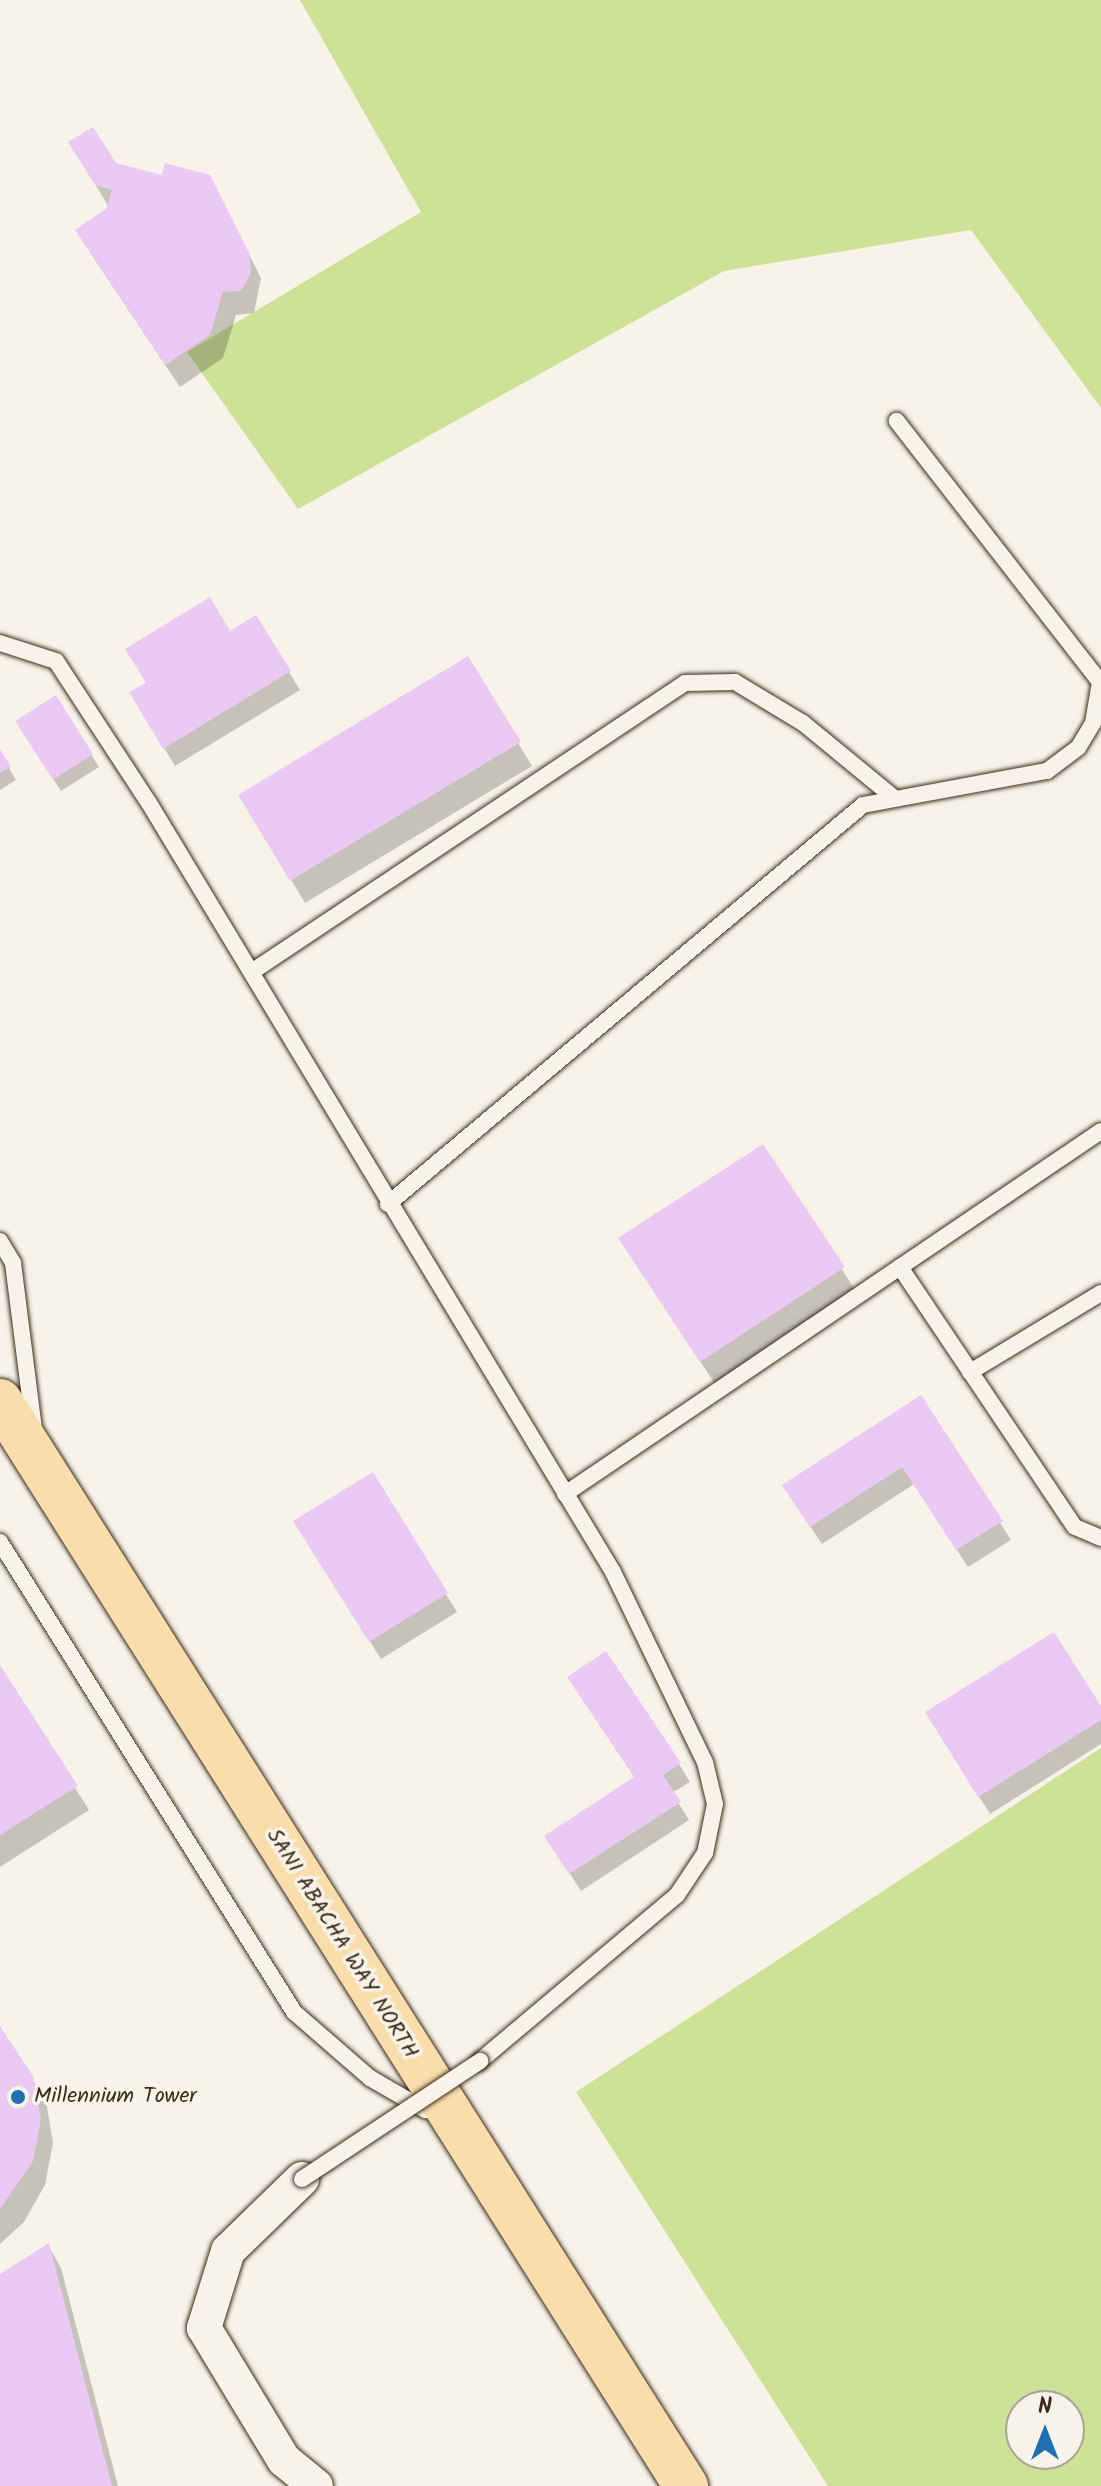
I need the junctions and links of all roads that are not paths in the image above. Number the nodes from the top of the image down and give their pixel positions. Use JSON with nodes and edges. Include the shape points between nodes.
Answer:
{"nodes":[{"id":1,"x":897,"y":421,"type":"dead end"},
{"id":2,"x":0,"y":643,"type":"edge"},
{"id":3,"x":893,"y":797,"type":"junction"},
{"id":4,"x":253,"y":971,"type":"junction"},
{"id":5,"x":1101,"y":1131,"type":"edge"},
{"id":6,"x":388,"y":1204,"type":"junction"},
{"id":7,"x":0,"y":1241,"type":"edge"},
{"id":8,"x":900,"y":1267,"type":"junction"},
{"id":9,"x":1101,"y":1293,"type":"edge"},
{"id":10,"x":970,"y":1372,"type":"junction"},
{"id":11,"x":0,"y":1401,"type":"edge"},
{"id":12,"x":39,"y":1462,"type":"junction"},
{"id":13,"x":565,"y":1494,"type":"junction"},
{"id":14,"x":1101,"y":1538,"type":"edge"},
{"id":15,"x":0,"y":1542,"type":"edge"},
{"id":16,"x":461,"y":2131,"type":"junction"},
{"id":17,"x":302,"y":2179,"type":"joint"},
{"id":18,"x":316,"y":2486,"type":"edge"},
{"id":19,"x":686,"y":2486,"type":"edge"}],
"edges":[{"from":1,"to":3,"type":"lane","via":[[1100,682],[1085,735],[1047,771]]},
{"from":2,"to":4,"type":"lane","via":[[56,661]]},
{"from":3,"to":4,"type":"lane","via":[[803,723],[735,682],[685,683]]},
{"from":3,"to":6,"type":"lane","via":[[863,805]]},
{"from":4,"to":6,"type":"lane"},
{"from":5,"to":8,"type":"lane"},
{"from":6,"to":13,"type":"lane"},
{"from":7,"to":12,"type":"lane","via":[[13,1263]]},
{"from":8,"to":10,"type":"lane"},
{"from":8,"to":13,"type":"lane"},
{"from":9,"to":10,"type":"lane"},
{"from":10,"to":14,"type":"lane","via":[[1075,1527]]},
{"from":11,"to":12,"type":"highway","name":"SANI ABACHA WAY NORTH"},
{"from":12,"to":16,"type":"highway","name":"SANI ABACHA WAY NORTH"},
{"from":13,"to":17,"type":"lane","bridge":true,"via":[[688,1717],[715,1804],[705,1853],[677,1895],[480,2061]]},
{"from":15,"to":16,"type":"lane","via":[[294,2012],[370,2078]]},
{"from":16,"to":19,"type":"highway","name":"SANI ABACHA WAY NORTH"},
{"from":17,"to":18,"type":"street","via":[[228,2251],[204,2328],[284,2460]]}]}
